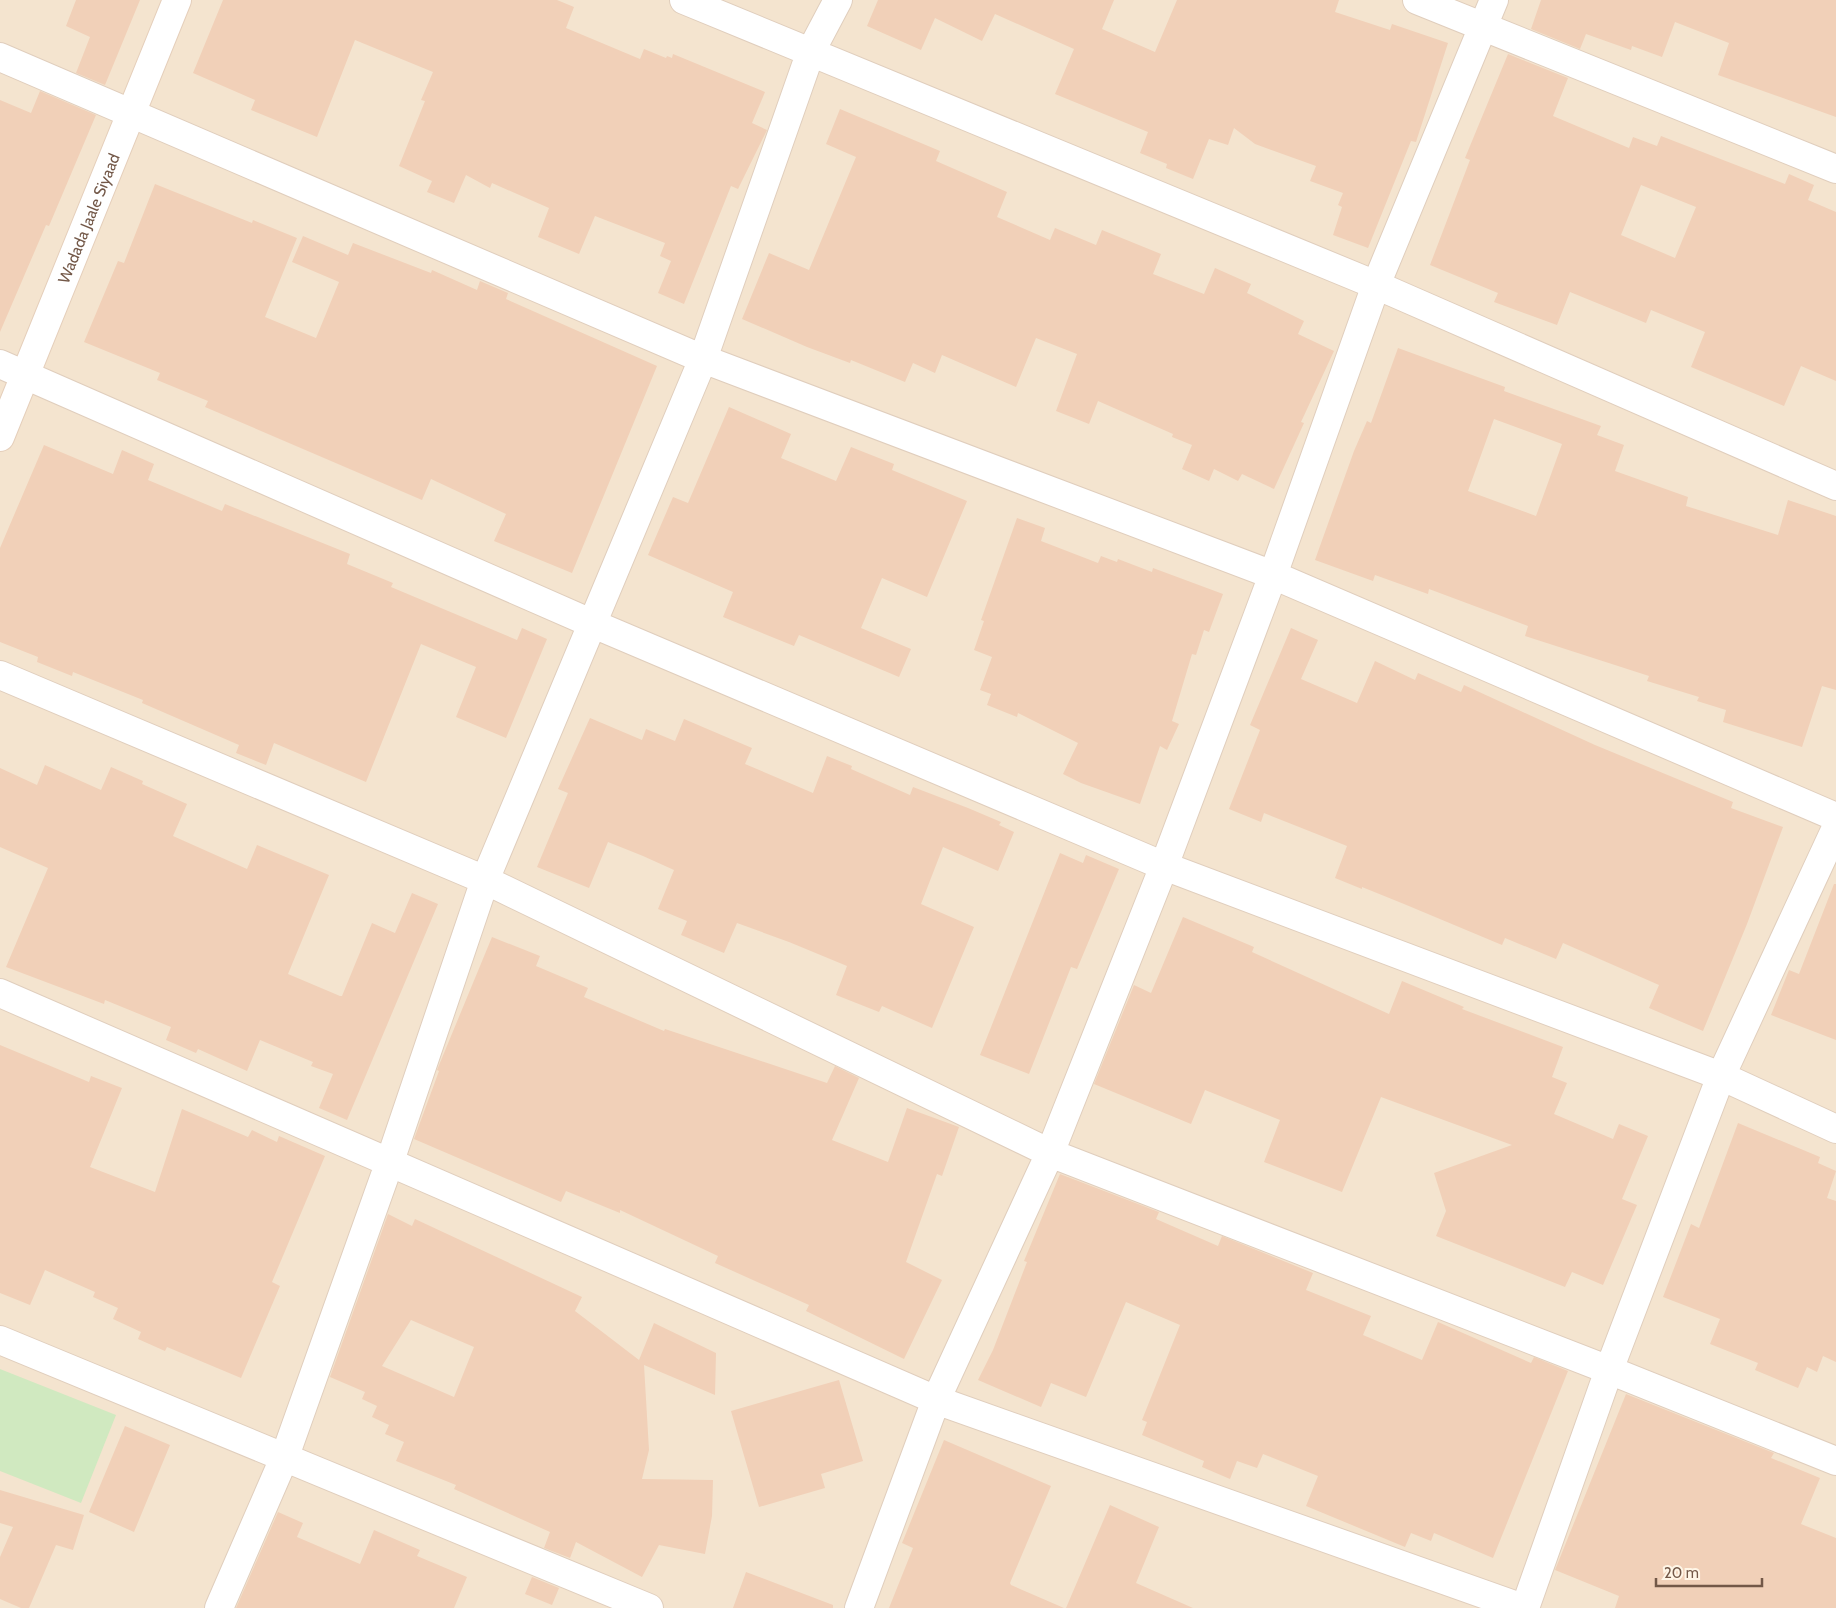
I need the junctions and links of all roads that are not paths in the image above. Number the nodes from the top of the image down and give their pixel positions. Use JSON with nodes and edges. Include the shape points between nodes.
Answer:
{"nodes":[{"id":1,"x":177,"y":0,"type":"edge"},
{"id":2,"x":684,"y":0,"type":"edge"},
{"id":3,"x":838,"y":0,"type":"edge"},
{"id":4,"x":1417,"y":0,"type":"edge"},
{"id":5,"x":1494,"y":0,"type":"edge"},
{"id":6,"x":1483,"y":28,"type":"junction"},
{"id":7,"x":811,"y":51,"type":"junction"},
{"id":8,"x":0,"y":57,"type":"edge"},
{"id":9,"x":131,"y":113,"type":"junction"},
{"id":10,"x":1836,"y":169,"type":"edge"},
{"id":11,"x":1376,"y":285,"type":"junction"},
{"id":12,"x":703,"y":360,"type":"junction"},
{"id":13,"x":12,"y":369,"type":"edge"},
{"id":14,"x":0,"y":437,"type":"edge"},
{"id":15,"x":1836,"y":486,"type":"edge"},
{"id":16,"x":1272,"y":575,"type":"junction"},
{"id":17,"x":591,"y":623,"type":"junction"},
{"id":18,"x":0,"y":674,"type":"edge"},
{"id":19,"x":1836,"y":817,"type":"edge"},
{"id":20,"x":1836,"y":828,"type":"edge"},
{"id":21,"x":1164,"y":866,"type":"junction"},
{"id":22,"x":485,"y":880,"type":"junction"},
{"id":23,"x":0,"y":993,"type":"edge"},
{"id":24,"x":1721,"y":1076,"type":"junction"},
{"id":25,"x":1836,"y":1129,"type":"edge"},
{"id":26,"x":1050,"y":1153,"type":"junction"},
{"id":27,"x":389,"y":1164,"type":"junction"},
{"id":28,"x":0,"y":1340,"type":"edge"},
{"id":29,"x":1609,"y":1370,"type":"junction"},
{"id":30,"x":936,"y":1400,"type":"junction"},
{"id":31,"x":285,"y":1456,"type":"junction"},
{"id":32,"x":1836,"y":1461,"type":"edge"},
{"id":33,"x":219,"y":1608,"type":"edge"},
{"id":34,"x":649,"y":1608,"type":"edge"},
{"id":35,"x":859,"y":1608,"type":"edge"},
{"id":36,"x":1524,"y":1608,"type":"edge"}],
"edges":[{"from":1,"to":9,"type":"street","name":"Wadada Jaale Siyaad"},
{"from":2,"to":7,"type":"street"},
{"from":3,"to":7,"type":"street"},
{"from":4,"to":6,"type":"street"},
{"from":5,"to":6,"type":"street"},
{"from":6,"to":10,"type":"street"},
{"from":6,"to":11,"type":"street"},
{"from":7,"to":11,"type":"street"},
{"from":7,"to":12,"type":"street"},
{"from":8,"to":9,"type":"street"},
{"from":9,"to":12,"type":"street"},
{"from":9,"to":13,"type":"street","name":"Wadada Jaale Siyaad"},
{"from":11,"to":15,"type":"street"},
{"from":11,"to":16,"type":"street"},
{"from":12,"to":16,"type":"street"},
{"from":12,"to":17,"type":"street"},
{"from":13,"to":14,"type":"street","name":"Wadada Jaale Siyaad"},
{"from":13,"to":17,"type":"street"},
{"from":16,"to":19,"type":"street"},
{"from":16,"to":21,"type":"street"},
{"from":17,"to":21,"type":"street"},
{"from":17,"to":22,"type":"street"},
{"from":18,"to":22,"type":"street"},
{"from":20,"to":24,"type":"street"},
{"from":21,"to":24,"type":"street"},
{"from":21,"to":26,"type":"street"},
{"from":22,"to":26,"type":"street"},
{"from":22,"to":27,"type":"street"},
{"from":23,"to":27,"type":"street"},
{"from":24,"to":25,"type":"street"},
{"from":24,"to":29,"type":"street"},
{"from":26,"to":29,"type":"street"},
{"from":26,"to":30,"type":"street"},
{"from":27,"to":30,"type":"street"},
{"from":27,"to":31,"type":"street"},
{"from":28,"to":31,"type":"street"},
{"from":29,"to":32,"type":"street"},
{"from":29,"to":36,"type":"street"},
{"from":30,"to":35,"type":"street"},
{"from":30,"to":36,"type":"street"},
{"from":31,"to":33,"type":"street"},
{"from":31,"to":34,"type":"street"}]}
